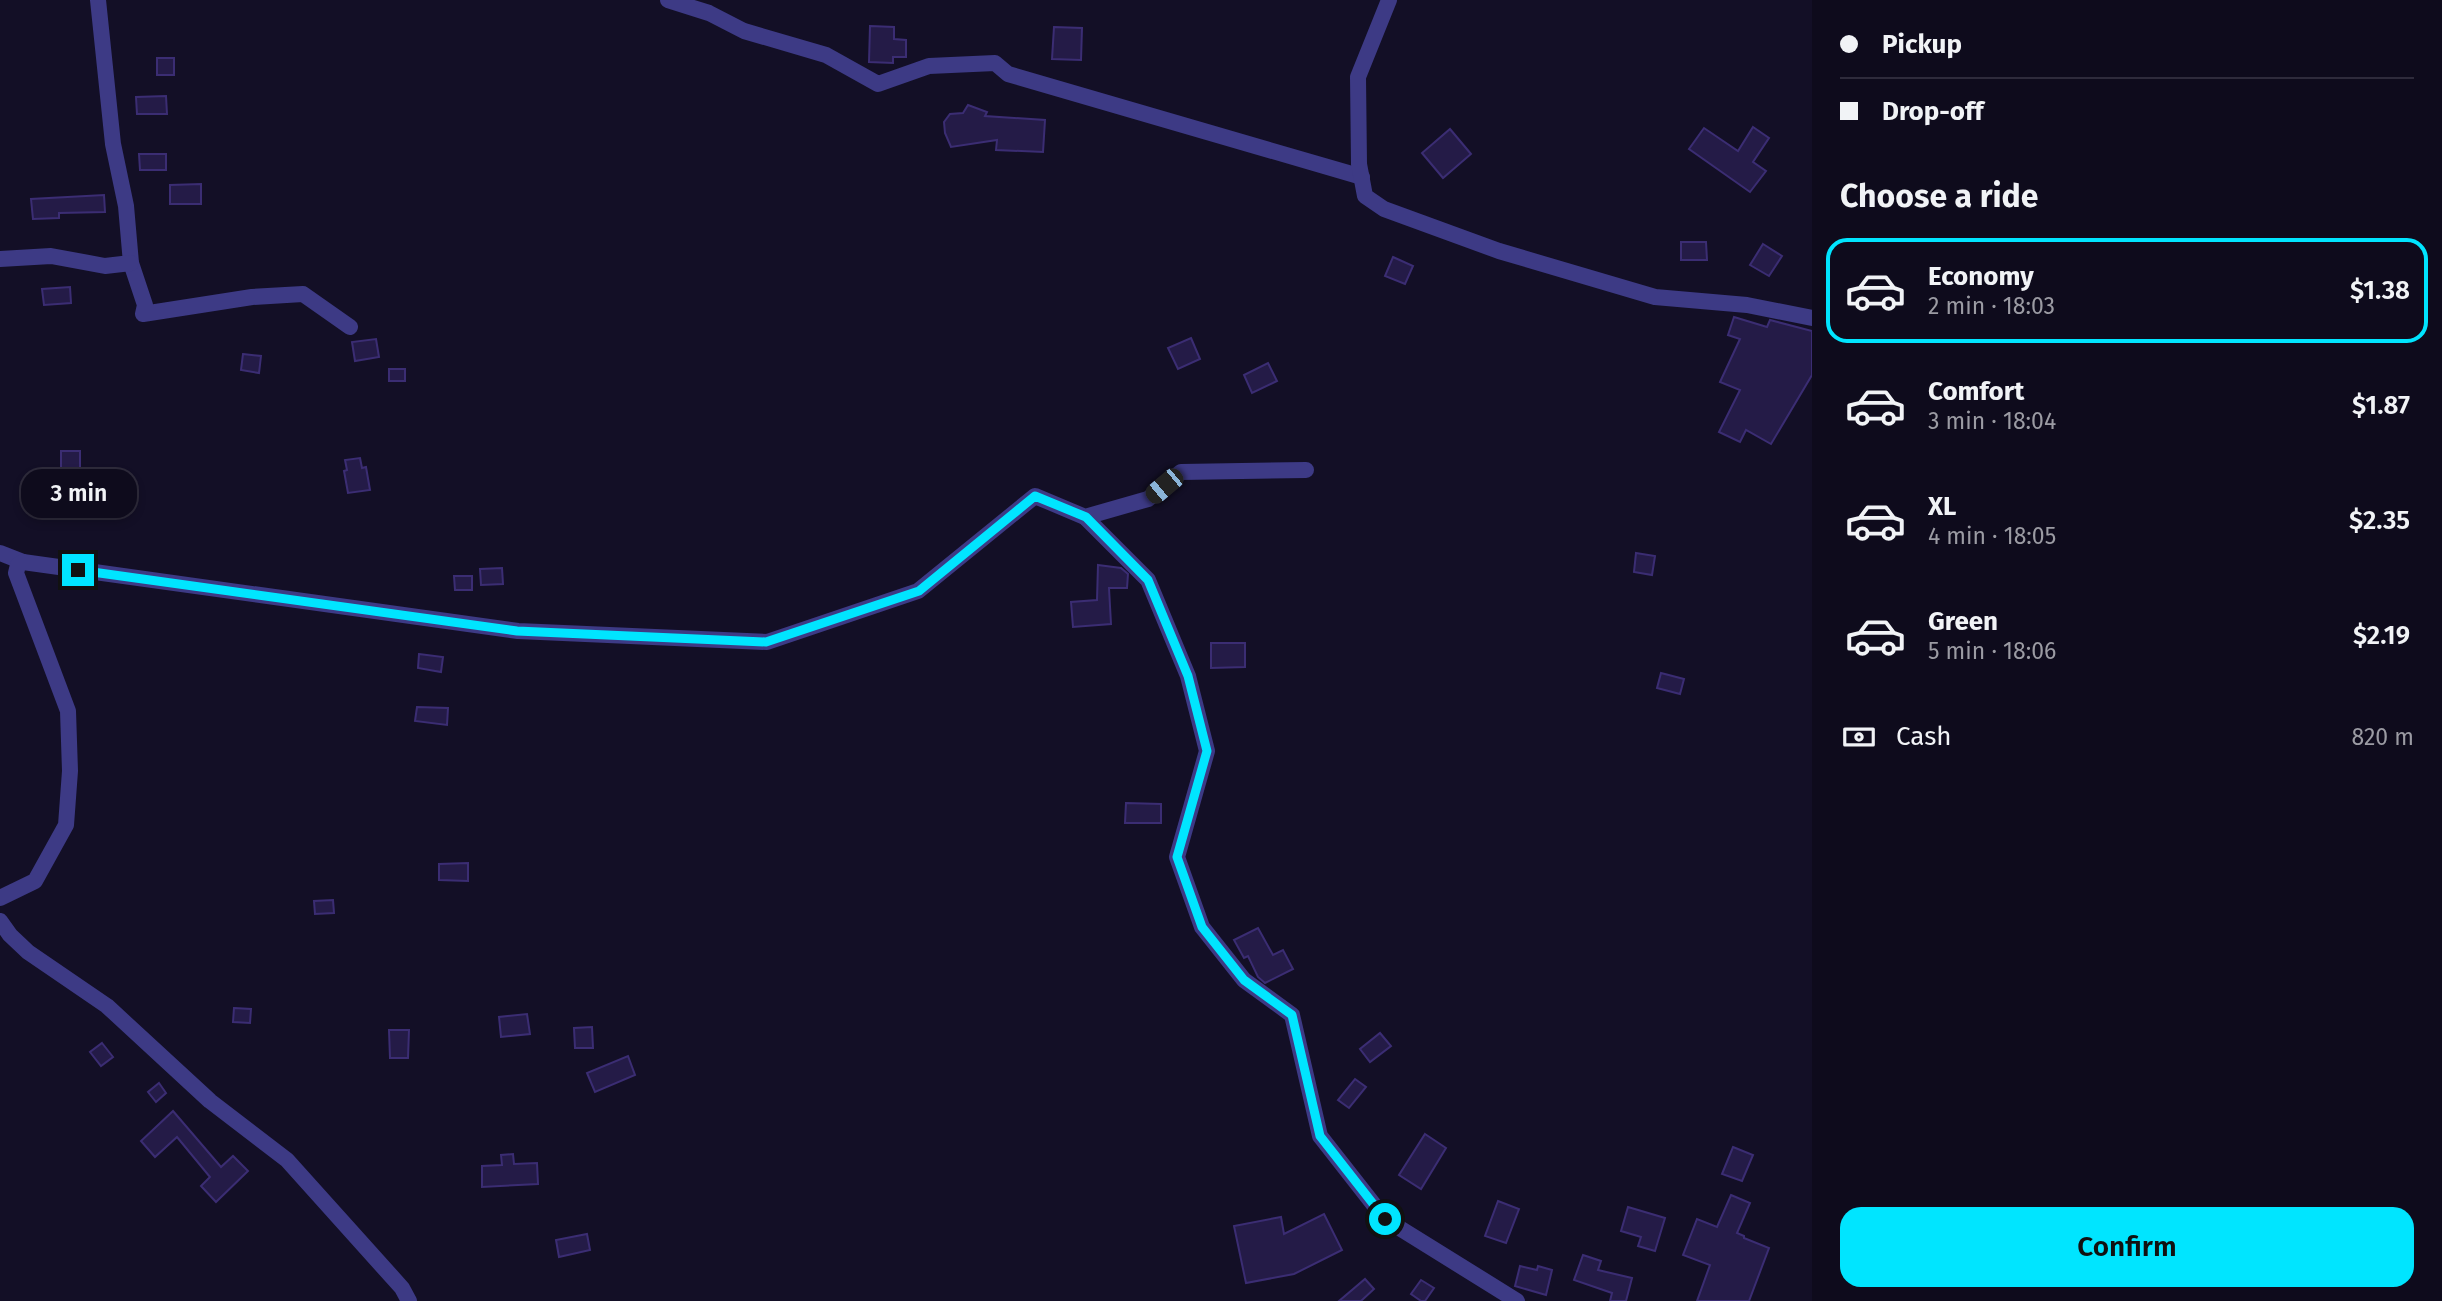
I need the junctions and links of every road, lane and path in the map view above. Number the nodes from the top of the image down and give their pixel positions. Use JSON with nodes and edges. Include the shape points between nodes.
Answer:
{"nodes":[{"id":1,"x":98,"y":0,"type":"edge"},
{"id":2,"x":667,"y":0,"type":"edge"},
{"id":3,"x":1389,"y":0,"type":"edge"},
{"id":4,"x":1362,"y":177,"type":"junction"},
{"id":5,"x":0,"y":259,"type":"edge"},
{"id":6,"x":131,"y":263,"type":"junction"},
{"id":7,"x":1812,"y":318,"type":"edge"},
{"id":8,"x":350,"y":327,"type":"dead end"},
{"id":9,"x":1306,"y":470,"type":"dead end"},
{"id":10,"x":1086,"y":517,"type":"junction"},
{"id":11,"x":0,"y":553,"type":"edge"},
{"id":12,"x":23,"y":562,"type":"junction"},
{"id":13,"x":0,"y":898,"type":"edge"},
{"id":14,"x":0,"y":921,"type":"edge"},
{"id":15,"x":409,"y":1301,"type":"edge"},
{"id":16,"x":1517,"y":1301,"type":"edge"}],
"edges":[{"from":1,"to":6,"type":"street"},
{"from":2,"to":4,"type":"street","via":[[709,13],[744,31],[825,55],[878,84],[929,66],[995,63],[1008,74]]},
{"from":3,"to":4,"type":"street","via":[[1358,78]]},
{"from":4,"to":7,"type":"street","via":[[1365,196],[1384,209],[1499,251],[1655,297],[1747,305]]},
{"from":5,"to":6,"type":"street","via":[[51,256],[105,266]]},
{"from":6,"to":8,"type":"street","via":[[145,305],[143,314],[303,294]]},
{"from":9,"to":10,"type":"street","via":[[1181,472],[1148,499]]},
{"from":10,"to":12,"type":"street","via":[[1035,496],[919,591],[766,642],[517,631]]},
{"from":10,"to":16,"type":"street","via":[[1148,580],[1188,676],[1207,751],[1177,857],[1202,927],[1244,980],[1292,1015],[1320,1136],[1385,1219]]},
{"from":11,"to":12,"type":"street"},
{"from":12,"to":13,"type":"street","via":[[16,573],[68,711],[71,771],[66,825],[60,836],[34,881]]},
{"from":14,"to":15,"type":"street","via":[[28,952],[107,1006],[210,1101],[287,1160]]}]}
